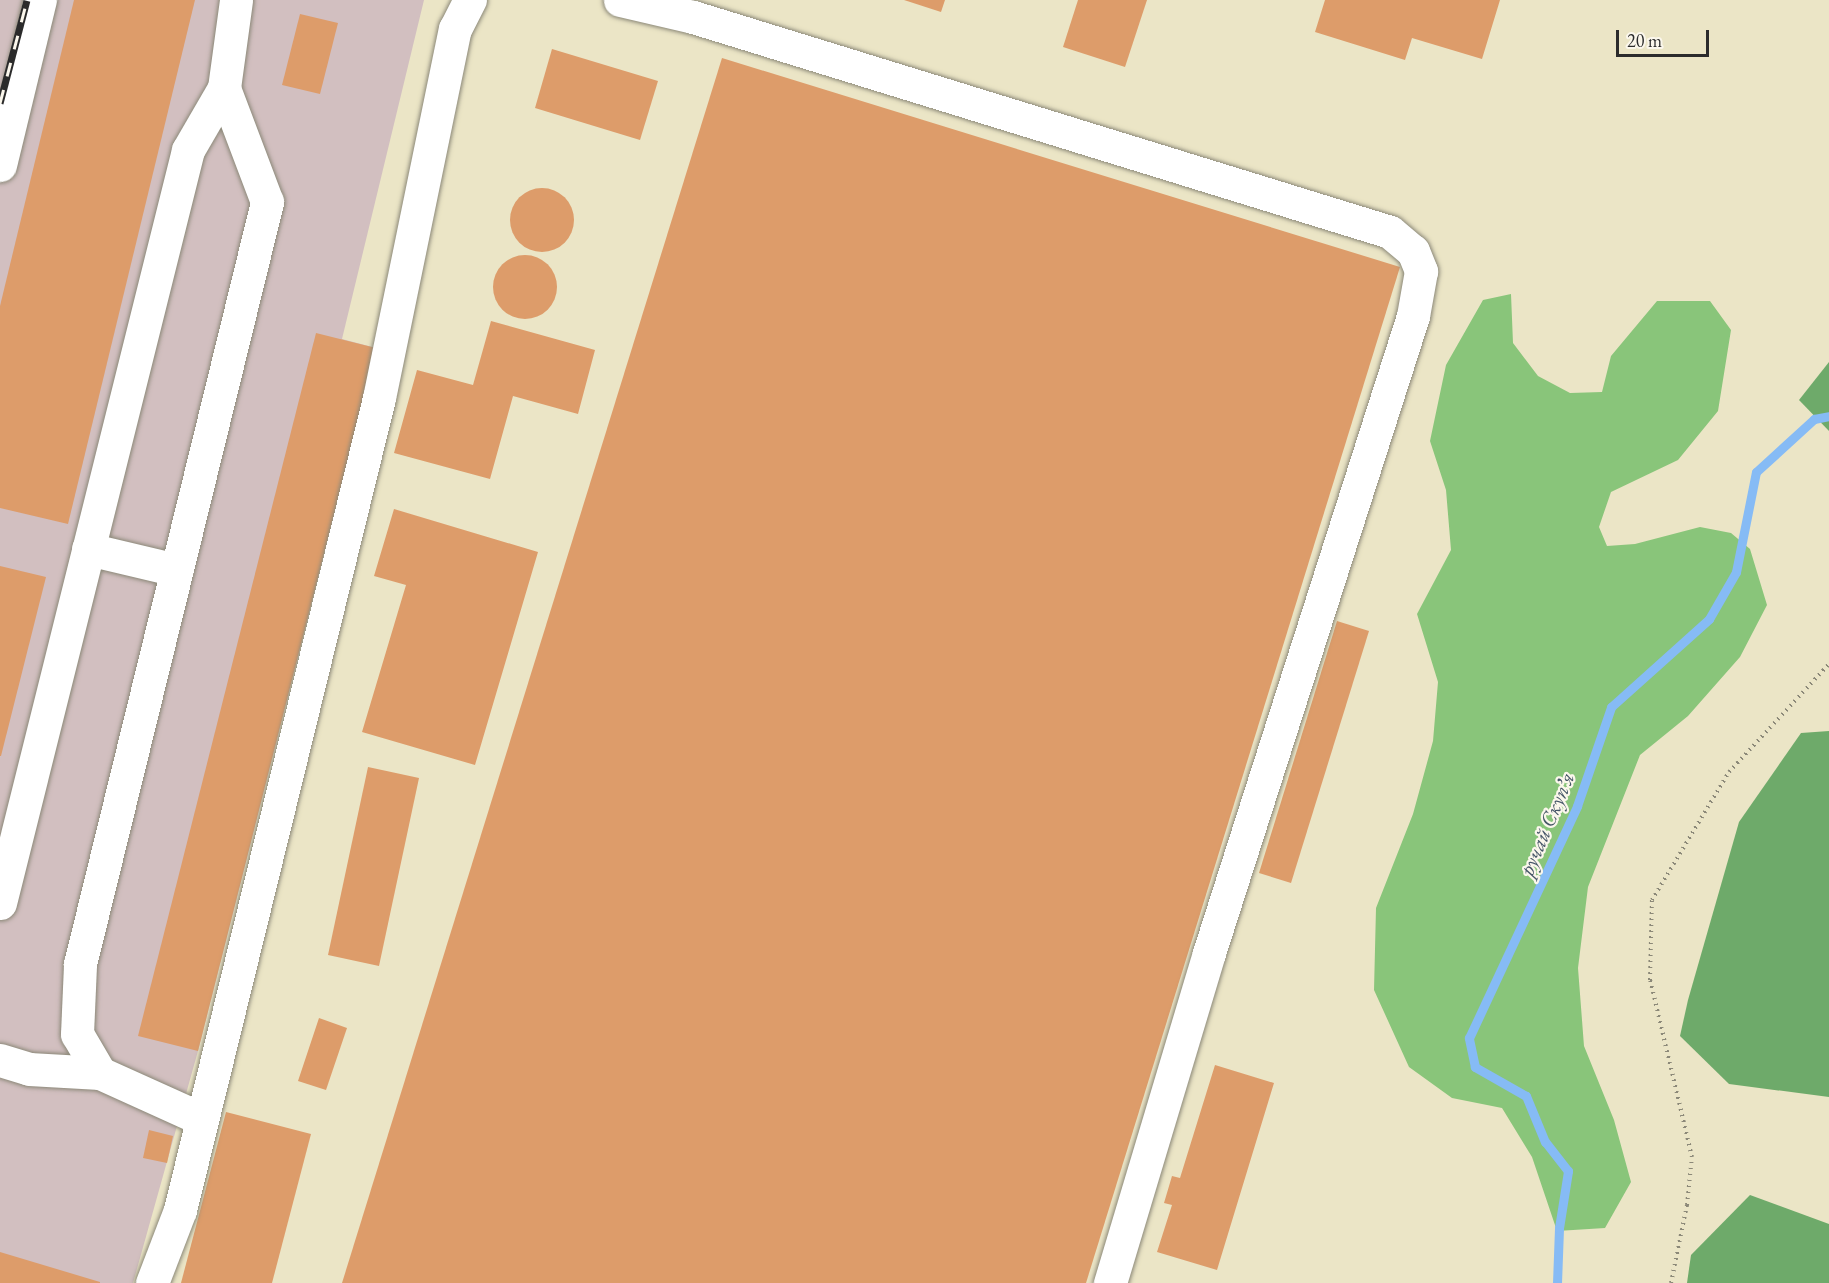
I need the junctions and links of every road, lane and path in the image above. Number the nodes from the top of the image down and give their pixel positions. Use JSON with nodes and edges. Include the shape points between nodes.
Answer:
{"nodes":[{"id":1,"x":40,"y":0,"type":"edge"},
{"id":2,"x":236,"y":0,"type":"edge"},
{"id":3,"x":470,"y":0,"type":"edge"},
{"id":4,"x":620,"y":0,"type":"edge"},
{"id":5,"x":224,"y":88,"type":"junction"},
{"id":6,"x":0,"y":165,"type":"edge"},
{"id":7,"x":88,"y":549,"type":"junction"},
{"id":8,"x":177,"y":570,"type":"junction"},
{"id":9,"x":1829,"y":664,"type":"edge"},
{"id":10,"x":0,"y":903,"type":"edge"},
{"id":11,"x":0,"y":1060,"type":"edge"},
{"id":12,"x":100,"y":1073,"type":"junction"},
{"id":13,"x":202,"y":1119,"type":"junction"},
{"id":14,"x":152,"y":1283,"type":"edge"},
{"id":15,"x":1110,"y":1283,"type":"edge"},
{"id":16,"x":1671,"y":1283,"type":"edge"}],
"edges":[{"from":1,"to":6,"type":"lane"},
{"from":2,"to":5,"type":"lane"},
{"from":3,"to":13,"type":"lane","via":[[455,29],[379,398]]},
{"from":4,"to":15,"type":"lane","via":[[693,17],[1390,232],[1413,250],[1421,271],[1413,316],[1209,953]]},
{"from":5,"to":7,"type":"lane","via":[[188,150]]},
{"from":5,"to":8,"type":"lane","via":[[267,202]]},
{"from":7,"to":8,"type":"lane"},
{"from":7,"to":10,"type":"lane"},
{"from":8,"to":12,"type":"lane","via":[[80,964],[77,1034]]},
{"from":9,"to":16,"type":"path","via":[[1729,772],[1652,900],[1650,980],[1692,1157],[1688,1205]]},
{"from":11,"to":12,"type":"lane","via":[[29,1069]]},
{"from":12,"to":13,"type":"lane"},
{"from":13,"to":14,"type":"lane","via":[[180,1210]]}]}
